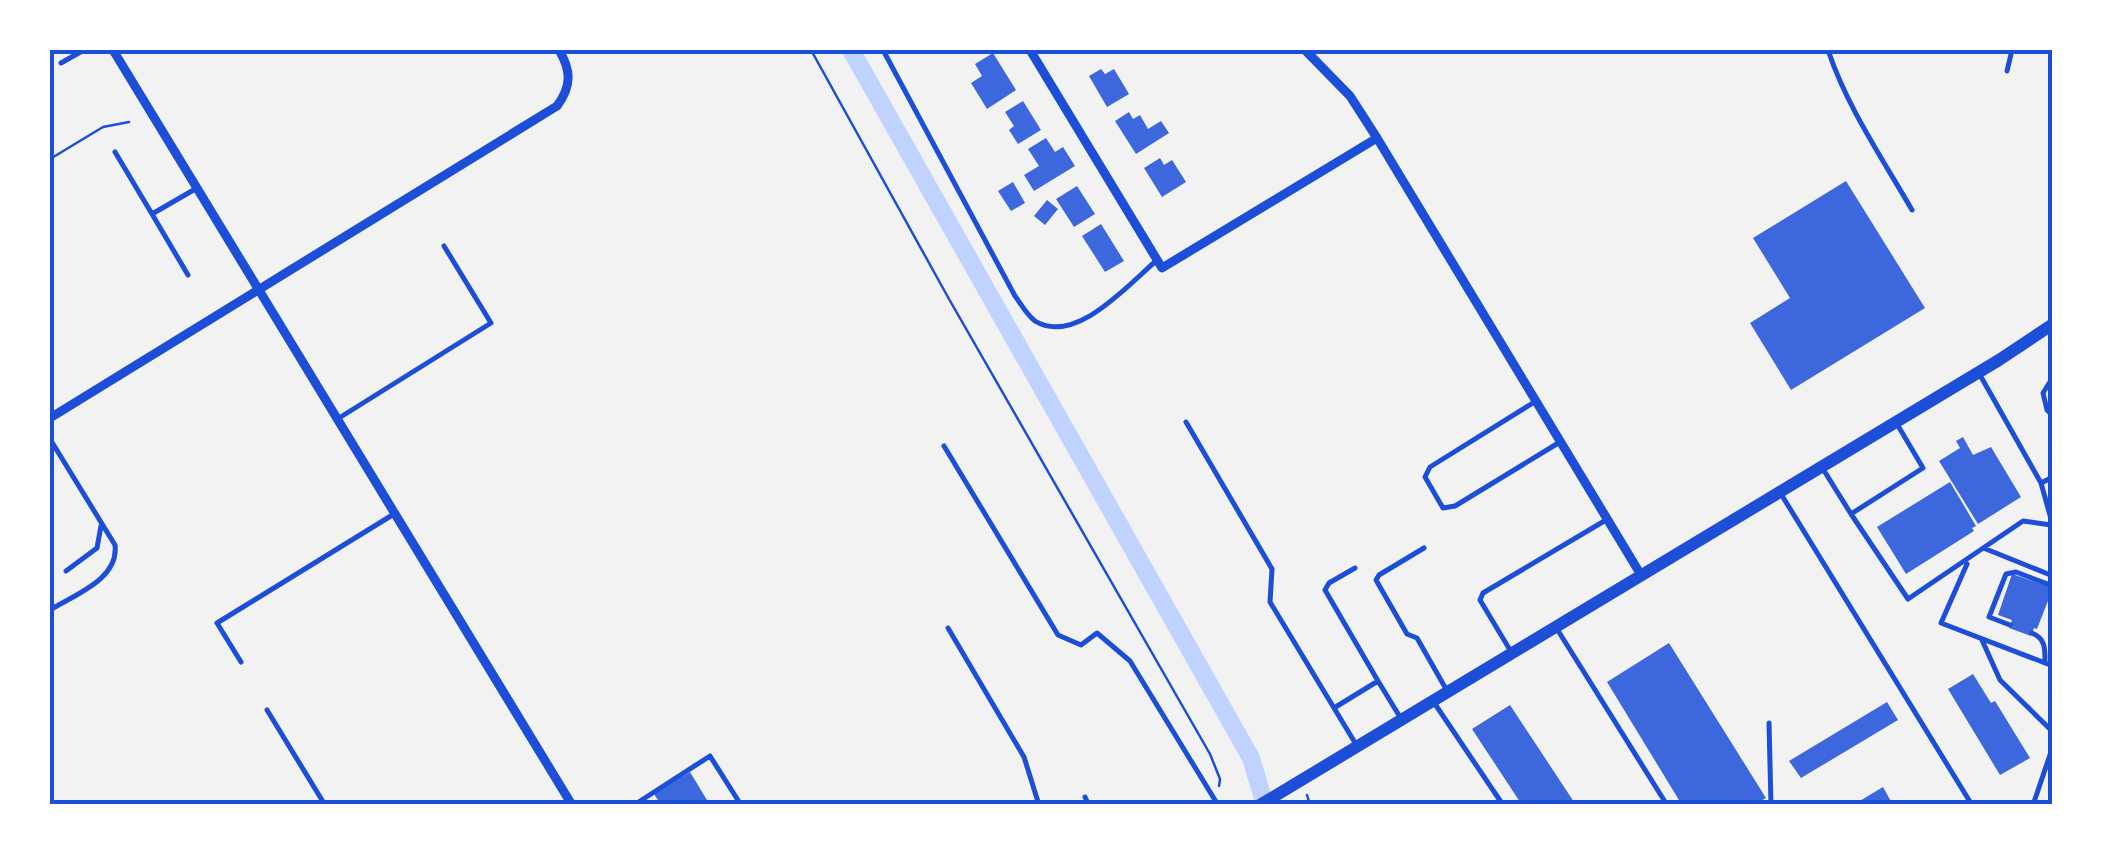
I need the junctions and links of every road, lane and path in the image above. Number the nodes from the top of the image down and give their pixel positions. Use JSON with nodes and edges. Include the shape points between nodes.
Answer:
{"nodes":[{"id":1,"x":84,"y":50,"type":"edge"},
{"id":2,"x":113,"y":50,"type":"edge"},
{"id":3,"x":558,"y":50,"type":"edge"},
{"id":4,"x":811,"y":50,"type":"edge"},
{"id":5,"x":884,"y":50,"type":"edge"},
{"id":6,"x":1030,"y":50,"type":"edge"},
{"id":7,"x":1305,"y":50,"type":"edge"},
{"id":8,"x":1828,"y":50,"type":"edge"},
{"id":9,"x":2012,"y":50,"type":"edge"},
{"id":10,"x":61,"y":63,"type":"dead end"},
{"id":11,"x":2008,"y":71,"type":"dead end"},
{"id":12,"x":128,"y":122,"type":"dead end"},
{"id":13,"x":1378,"y":138,"type":"junction"},
{"id":14,"x":115,"y":152,"type":"dead end"},
{"id":15,"x":50,"y":159,"type":"edge"},
{"id":16,"x":196,"y":188,"type":"junction"},
{"id":17,"x":1912,"y":210,"type":"dead end"},
{"id":18,"x":152,"y":214,"type":"junction"},
{"id":19,"x":444,"y":246,"type":"dead end"},
{"id":20,"x":2053,"y":251,"type":"edge"},
{"id":21,"x":1157,"y":260,"type":"junction"},
{"id":22,"x":2053,"y":270,"type":"edge"},
{"id":23,"x":188,"y":275,"type":"dead end"},
{"id":24,"x":259,"y":292,"type":"junction"},
{"id":25,"x":2053,"y":324,"type":"edge"},
{"id":26,"x":1978,"y":372,"type":"junction"},
{"id":27,"x":2053,"y":377,"type":"edge"},
{"id":28,"x":1536,"y":401,"type":"junction"},
{"id":29,"x":2053,"y":416,"type":"edge"},
{"id":30,"x":50,"y":418,"type":"edge"},
{"id":31,"x":336,"y":420,"type":"junction"},
{"id":32,"x":1186,"y":422,"type":"dead end"},
{"id":33,"x":1895,"y":422,"type":"junction"},
{"id":34,"x":50,"y":439,"type":"edge"},
{"id":35,"x":1560,"y":442,"type":"junction"},
{"id":36,"x":944,"y":446,"type":"dead end"},
{"id":37,"x":1821,"y":466,"type":"junction"},
{"id":38,"x":2053,"y":476,"type":"edge"},
{"id":39,"x":2041,"y":483,"type":"junction"},
{"id":40,"x":1779,"y":492,"type":"junction"},
{"id":41,"x":394,"y":514,"type":"junction"},
{"id":42,"x":1851,"y":514,"type":"junction"},
{"id":43,"x":1606,"y":520,"type":"junction"},
{"id":44,"x":102,"y":523,"type":"junction"},
{"id":45,"x":2052,"y":525,"type":"edge"},
{"id":46,"x":1424,"y":548,"type":"dead end"},
{"id":47,"x":1986,"y":549,"type":"junction"},
{"id":48,"x":1968,"y":561,"type":"junction"},
{"id":49,"x":1354,"y":568,"type":"dead end"},
{"id":50,"x":66,"y":571,"type":"dead end"},
{"id":51,"x":1641,"y":575,"type":"junction"},
{"id":52,"x":2053,"y":576,"type":"edge"},
{"id":53,"x":2053,"y":586,"type":"edge"},
{"id":54,"x":50,"y":610,"type":"edge"},
{"id":55,"x":2010,"y":624,"type":"dead end"},
{"id":56,"x":1555,"y":626,"type":"junction"},
{"id":57,"x":948,"y":628,"type":"dead end"},
{"id":58,"x":2032,"y":633,"type":"dead end"},
{"id":59,"x":1982,"y":640,"type":"junction"},
{"id":60,"x":1512,"y":653,"type":"junction"},
{"id":61,"x":241,"y":662,"type":"dead end"},
{"id":62,"x":2045,"y":663,"type":"junction"},
{"id":63,"x":2053,"y":666,"type":"edge"},
{"id":64,"x":1378,"y":682,"type":"junction"},
{"id":65,"x":1448,"y":692,"type":"junction"},
{"id":66,"x":1433,"y":700,"type":"junction"},
{"id":67,"x":1334,"y":708,"type":"junction"},
{"id":68,"x":266,"y":710,"type":"dead end"},
{"id":69,"x":1402,"y":719,"type":"junction"},
{"id":70,"x":1769,"y":724,"type":"dead end"},
{"id":71,"x":2053,"y":732,"type":"edge"},
{"id":72,"x":1356,"y":746,"type":"junction"},
{"id":73,"x":2053,"y":746,"type":"edge"},
{"id":74,"x":1212,"y":795,"type":"junction"},
{"id":75,"x":1084,"y":796,"type":"dead end"},
{"id":76,"x":324,"y":805,"type":"edge"},
{"id":77,"x":572,"y":805,"type":"edge"},
{"id":78,"x":634,"y":805,"type":"edge"},
{"id":79,"x":741,"y":805,"type":"edge"},
{"id":80,"x":1039,"y":805,"type":"edge"},
{"id":81,"x":1089,"y":805,"type":"edge"},
{"id":82,"x":1218,"y":805,"type":"edge"},
{"id":83,"x":1260,"y":805,"type":"edge"},
{"id":84,"x":1503,"y":805,"type":"edge"},
{"id":85,"x":1667,"y":805,"type":"edge"},
{"id":86,"x":1771,"y":805,"type":"edge"},
{"id":87,"x":1972,"y":805,"type":"edge"},
{"id":88,"x":2033,"y":805,"type":"edge"}],
"edges":[{"from":1,"to":10,"type":"lane"},
{"from":2,"to":16,"type":"street"},
{"from":3,"to":24,"type":"street","via":[[569,80],[557,106]]},
{"from":4,"to":74,"type":"path","via":[[1210,754],[1220,779]]},
{"from":5,"to":21,"type":"lane","via":[[1032,319],[1068,328]]},
{"from":6,"to":21,"type":"street"},
{"from":7,"to":13,"type":"street","via":[[1350,96]]},
{"from":8,"to":17,"type":"lane"},
{"from":9,"to":11,"type":"lane"},
{"from":12,"to":15,"type":"path","via":[[103,127]]},
{"from":13,"to":21,"type":"street","via":[[1162,268]]},
{"from":13,"to":28,"type":"street"},
{"from":14,"to":18,"type":"lane"},
{"from":16,"to":18,"type":"lane"},
{"from":16,"to":24,"type":"street"},
{"from":18,"to":23,"type":"lane"},
{"from":19,"to":31,"type":"lane","via":[[491,323]]},
{"from":20,"to":22,"type":"lane"},
{"from":24,"to":30,"type":"street"},
{"from":24,"to":31,"type":"street"},
{"from":25,"to":26,"type":"main road"},
{"from":26,"to":33,"type":"main road"},
{"from":26,"to":39,"type":"lane"},
{"from":27,"to":29,"type":"lane","via":[[2043,392]]},
{"from":28,"to":35,"type":"street"},
{"from":28,"to":35,"type":"lane","via":[[1430,467],[1425,477],[1443,508]]},
{"from":31,"to":41,"type":"street"},
{"from":32,"to":67,"type":"lane","via":[[1272,569],[1270,602]]},
{"from":33,"to":37,"type":"main road"},
{"from":33,"to":42,"type":"lane","via":[[1923,468]]},
{"from":34,"to":44,"type":"lane"},
{"from":35,"to":43,"type":"street"},
{"from":36,"to":74,"type":"lane","via":[[1058,635],[1081,645],[1097,634],[1130,661]]},
{"from":37,"to":40,"type":"main road"},
{"from":37,"to":42,"type":"lane"},
{"from":38,"to":39,"type":"lane"},
{"from":39,"to":45,"type":"lane"},
{"from":40,"to":51,"type":"main road"},
{"from":40,"to":87,"type":"lane"},
{"from":41,"to":61,"type":"lane","via":[[217,622]]},
{"from":41,"to":77,"type":"street"},
{"from":42,"to":48,"type":"lane","via":[[1908,600]]},
{"from":43,"to":51,"type":"street"},
{"from":43,"to":60,"type":"lane","via":[[1483,593],[1480,600]]},
{"from":44,"to":50,"type":"lane","via":[[96,548]]},
{"from":44,"to":54,"type":"lane","via":[[115,545],[114,567]]},
{"from":45,"to":47,"type":"lane","via":[[2023,521]]},
{"from":46,"to":65,"type":"lane","via":[[1376,580]]},
{"from":47,"to":48,"type":"lane"},
{"from":47,"to":52,"type":"lane"},
{"from":48,"to":59,"type":"lane","via":[[1941,623]]},
{"from":49,"to":64,"type":"lane","via":[[1325,590]]},
{"from":51,"to":56,"type":"main road"},
{"from":53,"to":55,"type":"lane","via":[[2006,574],[1989,617]]},
{"from":56,"to":60,"type":"main road"},
{"from":56,"to":85,"type":"lane"},
{"from":57,"to":80,"type":"lane","via":[[1024,757]]},
{"from":58,"to":62,"type":"lane","via":[[2046,645]]},
{"from":59,"to":62,"type":"lane"},
{"from":59,"to":71,"type":"lane","via":[[2000,680]]},
{"from":60,"to":65,"type":"main road"},
{"from":62,"to":63,"type":"lane"},
{"from":64,"to":67,"type":"lane"},
{"from":64,"to":69,"type":"lane"},
{"from":65,"to":66,"type":"main road"},
{"from":66,"to":69,"type":"main road"},
{"from":66,"to":84,"type":"lane"},
{"from":67,"to":72,"type":"lane"},
{"from":68,"to":76,"type":"lane"},
{"from":69,"to":72,"type":"main road"},
{"from":70,"to":86,"type":"lane"},
{"from":72,"to":83,"type":"main road"},
{"from":73,"to":88,"type":"lane"},
{"from":74,"to":82,"type":"lane"},
{"from":75,"to":81,"type":"lane"},
{"from":78,"to":79,"type":"lane","via":[[710,756]]}]}
